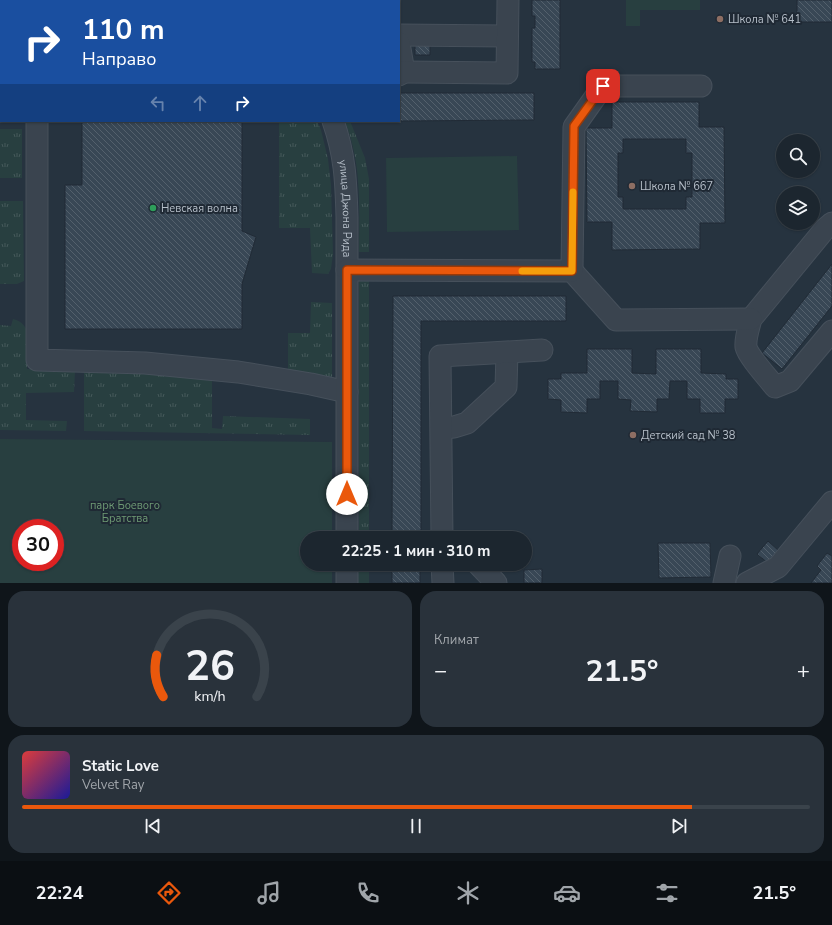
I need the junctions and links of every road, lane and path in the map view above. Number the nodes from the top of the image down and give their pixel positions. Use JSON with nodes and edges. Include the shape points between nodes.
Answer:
{"nodes":[{"id":1,"x":508,"y":0,"type":"edge"},
{"id":2,"x":400,"y":35,"type":"edge"},
{"id":3,"x":507,"y":36,"type":"junction"},
{"id":4,"x":400,"y":58,"type":"edge"},
{"id":5,"x":401,"y":73,"type":"edge"},
{"id":6,"x":701,"y":86,"type":"dead end"},
{"id":7,"x":37,"y":122,"type":"edge"},
{"id":8,"x":333,"y":122,"type":"edge"},
{"id":9,"x":832,"y":223,"type":"edge"},
{"id":10,"x":347,"y":270,"type":"junction"},
{"id":11,"x":572,"y":271,"type":"junction"},
{"id":12,"x":751,"y":319,"type":"junction"},
{"id":13,"x":832,"y":331,"type":"edge"},
{"id":14,"x":542,"y":350,"type":"dead end"},
{"id":15,"x":507,"y":352,"type":"junction"},
{"id":16,"x":347,"y":392,"type":"junction"},
{"id":17,"x":442,"y":428,"type":"junction"},
{"id":18,"x":832,"y":502,"type":"edge"},
{"id":19,"x":347,"y":531,"type":"edge"},
{"id":20,"x":445,"y":531,"type":"edge"},
{"id":21,"x":730,"y":556,"type":"dead end"},
{"id":22,"x":347,"y":571,"type":"edge"},
{"id":23,"x":442,"y":571,"type":"edge"},
{"id":24,"x":485,"y":571,"type":"edge"},
{"id":25,"x":347,"y":583,"type":"edge"},
{"id":26,"x":443,"y":583,"type":"edge"},
{"id":27,"x":496,"y":583,"type":"edge"},
{"id":28,"x":724,"y":583,"type":"edge"},
{"id":29,"x":747,"y":583,"type":"edge"}],
"edges":[{"from":1,"to":3,"type":"street"},
{"from":2,"to":3,"type":"street"},
{"from":3,"to":5,"type":"street","via":[[507,73]]},
{"from":4,"to":5,"type":"street"},
{"from":6,"to":11,"type":"street","via":[[603,86],[574,126]]},
{"from":7,"to":16,"type":"street","via":[[37,360],[145,363],[238,372]]},
{"from":8,"to":10,"type":"street","name":"улица Джона Рида","via":[[344,162],[346,182]]},
{"from":9,"to":12,"type":"street"},
{"from":10,"to":11,"type":"street"},
{"from":10,"to":16,"type":"street","name":"улица Джона Рида"},
{"from":11,"to":12,"type":"street","via":[[616,320]]},
{"from":12,"to":13,"type":"street","via":[[746,341],[748,352],[775,387],[790,381]]},
{"from":14,"to":15,"type":"street"},
{"from":15,"to":17,"type":"street","via":[[506,387],[467,423]]},
{"from":15,"to":17,"type":"street","via":[[440,356]]},
{"from":16,"to":19,"type":"street","name":"улица Джона Рида"},
{"from":17,"to":20,"type":"street"},
{"from":18,"to":29,"type":"street","via":[[778,567]]},
{"from":21,"to":28,"type":"street"},
{"from":22,"to":25,"type":"street"},
{"from":23,"to":26,"type":"street"},
{"from":24,"to":27,"type":"street"}]}
